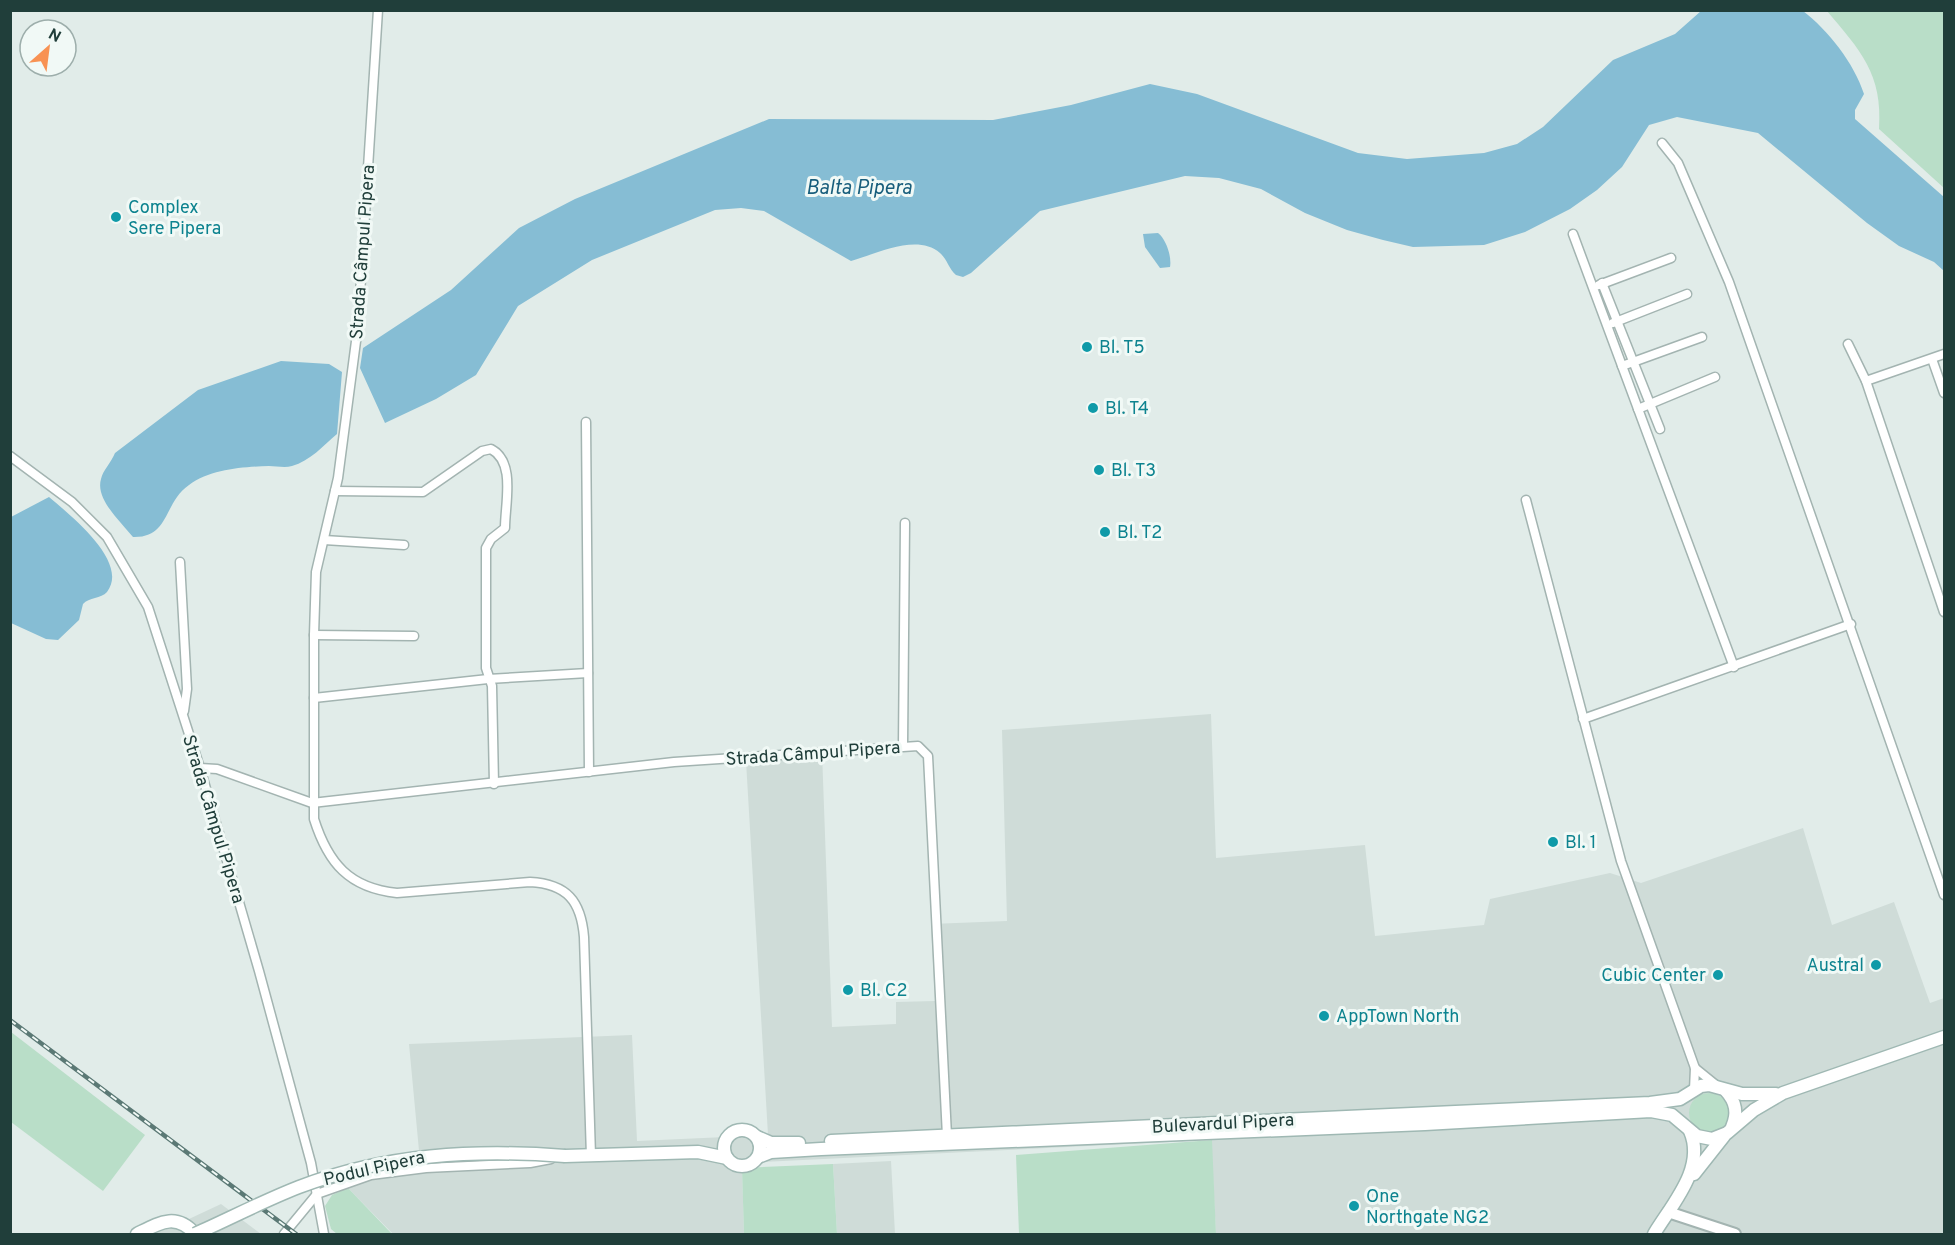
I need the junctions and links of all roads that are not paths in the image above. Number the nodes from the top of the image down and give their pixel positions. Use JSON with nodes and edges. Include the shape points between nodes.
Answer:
{"nodes":[{"id":1,"x":378,"y":10,"type":"edge"},
{"id":2,"x":1662,"y":142,"type":"dead end"},
{"id":3,"x":1573,"y":234,"type":"dead end"},
{"id":4,"x":1671,"y":258,"type":"dead end"},
{"id":5,"x":1597,"y":285,"type":"junction"},
{"id":6,"x":1687,"y":294,"type":"dead end"},
{"id":7,"x":1617,"y":321,"type":"junction"},
{"id":8,"x":1607,"y":325,"type":"junction"},
{"id":9,"x":1702,"y":337,"type":"dead end"},
{"id":10,"x":1848,"y":344,"type":"dead end"},
{"id":11,"x":1944,"y":354,"type":"edge"},
{"id":12,"x":1932,"y":359,"type":"junction"},
{"id":13,"x":1634,"y":362,"type":"junction"},
{"id":14,"x":1622,"y":366,"type":"junction"},
{"id":15,"x":1715,"y":377,"type":"dead end"},
{"id":16,"x":1866,"y":381,"type":"junction"},
{"id":17,"x":1944,"y":393,"type":"edge"},
{"id":18,"x":1650,"y":404,"type":"junction"},
{"id":19,"x":1638,"y":409,"type":"junction"},
{"id":20,"x":586,"y":422,"type":"dead end"},
{"id":21,"x":1660,"y":429,"type":"dead end"},
{"id":22,"x":10,"y":456,"type":"edge"},
{"id":23,"x":335,"y":491,"type":"junction"},
{"id":24,"x":1526,"y":500,"type":"dead end"},
{"id":25,"x":904,"y":523,"type":"dead end"},
{"id":26,"x":324,"y":540,"type":"junction"},
{"id":27,"x":404,"y":545,"type":"dead end"},
{"id":28,"x":180,"y":562,"type":"dead end"},
{"id":29,"x":1944,"y":612,"type":"edge"},
{"id":30,"x":1851,"y":624,"type":"junction"},
{"id":31,"x":314,"y":635,"type":"junction"},
{"id":32,"x":414,"y":636,"type":"dead end"},
{"id":33,"x":1734,"y":667,"type":"junction"},
{"id":34,"x":588,"y":673,"type":"junction"},
{"id":35,"x":488,"y":679,"type":"junction"},
{"id":36,"x":314,"y":698,"type":"junction"},
{"id":37,"x":183,"y":716,"type":"junction"},
{"id":38,"x":1583,"y":719,"type":"junction"},
{"id":39,"x":903,"y":746,"type":"junction"},
{"id":40,"x":200,"y":768,"type":"junction"},
{"id":41,"x":589,"y":772,"type":"junction"},
{"id":42,"x":494,"y":784,"type":"junction"},
{"id":43,"x":312,"y":803,"type":"junction"},
{"id":44,"x":1944,"y":895,"type":"edge"},
{"id":45,"x":1944,"y":1037,"type":"edge"},
{"id":46,"x":1695,"y":1068,"type":"junction"},
{"id":47,"x":1722,"y":1089,"type":"junction"},
{"id":48,"x":1691,"y":1092,"type":"junction"},
{"id":49,"x":1783,"y":1094,"type":"junction"},
{"id":50,"x":1687,"y":1127,"type":"junction"},
{"id":51,"x":1730,"y":1130,"type":"junction"},
{"id":52,"x":947,"y":1136,"type":"junction"},
{"id":53,"x":757,"y":1137,"type":"junction"},
{"id":54,"x":724,"y":1143,"type":"junction"},
{"id":55,"x":698,"y":1152,"type":"junction"},
{"id":56,"x":565,"y":1156,"type":"junction"},
{"id":57,"x":591,"y":1156,"type":"junction"},
{"id":58,"x":758,"y":1157,"type":"junction"},
{"id":59,"x":727,"y":1158,"type":"junction"},
{"id":60,"x":1683,"y":1187,"type":"junction"},
{"id":61,"x":317,"y":1194,"type":"junction"},
{"id":62,"x":1668,"y":1212,"type":"junction"},
{"id":63,"x":137,"y":1234,"type":"edge"},
{"id":64,"x":195,"y":1234,"type":"edge"},
{"id":65,"x":284,"y":1234,"type":"edge"},
{"id":66,"x":324,"y":1234,"type":"edge"},
{"id":67,"x":1654,"y":1234,"type":"edge"},
{"id":68,"x":1735,"y":1234,"type":"edge"}],
"edges":[{"from":1,"to":23,"type":"street","name":"Strada Câmpul Pipera","via":[[358,326]]},
{"from":2,"to":30,"type":"street","via":[[1678,163],[1729,282]]},
{"from":3,"to":5,"type":"street"},
{"from":4,"to":5,"type":"street"},
{"from":5,"to":7,"type":"street"},
{"from":5,"to":8,"type":"street"},
{"from":6,"to":7,"type":"street"},
{"from":7,"to":8,"type":"street"},
{"from":7,"to":13,"type":"street"},
{"from":8,"to":14,"type":"street"},
{"from":9,"to":13,"type":"street"},
{"from":10,"to":16,"type":"street"},
{"from":11,"to":12,"type":"street"},
{"from":12,"to":16,"type":"street"},
{"from":12,"to":17,"type":"street"},
{"from":13,"to":14,"type":"street"},
{"from":13,"to":18,"type":"street"},
{"from":14,"to":19,"type":"street"},
{"from":15,"to":18,"type":"street"},
{"from":16,"to":29,"type":"street"},
{"from":18,"to":19,"type":"street"},
{"from":18,"to":21,"type":"street"},
{"from":19,"to":33,"type":"street"},
{"from":20,"to":34,"type":"street"},
{"from":22,"to":37,"type":"street","name":"Strada Câmpul Pipera","via":[[91,519],[122,559],[148,607]]},
{"from":23,"to":26,"type":"street","name":"Strada Câmpul Pipera"},
{"from":23,"to":35,"type":"street","via":[[418,494],[482,451],[491,449],[502,454],[507,464],[504,528],[486,548]]},
{"from":24,"to":38,"type":"street"},
{"from":25,"to":39,"type":"street"},
{"from":26,"to":27,"type":"street"},
{"from":26,"to":31,"type":"street","name":"Strada Câmpul Pipera","via":[[316,572]]},
{"from":28,"to":37,"type":"street","via":[[187,689]]},
{"from":30,"to":33,"type":"street"},
{"from":30,"to":44,"type":"street"},
{"from":31,"to":32,"type":"street"},
{"from":31,"to":36,"type":"street","name":"Strada Câmpul Pipera"},
{"from":33,"to":38,"type":"street"},
{"from":34,"to":35,"type":"street"},
{"from":34,"to":41,"type":"street"},
{"from":35,"to":36,"type":"street"},
{"from":35,"to":42,"type":"street","via":[[492,686]]},
{"from":36,"to":43,"type":"street","name":"Strada Câmpul Pipera"},
{"from":37,"to":40,"type":"street","name":"Strada Câmpul Pipera"},
{"from":38,"to":46,"type":"street","via":[[1621,861]]},
{"from":39,"to":41,"type":"street","name":"Strada Câmpul Pipera"},
{"from":39,"to":52,"type":"street","name":"Strada Câmpul Pipera","via":[[918,746],[928,756]]},
{"from":40,"to":43,"type":"street","via":[[217,769]]},
{"from":40,"to":61,"type":"street","name":"Strada Câmpul Pipera","via":[[259,970]]},
{"from":41,"to":42,"type":"street","name":"Strada Câmpul Pipera"},
{"from":42,"to":43,"type":"street","name":"Strada Câmpul Pipera"},
{"from":43,"to":57,"type":"street","via":[[319,835],[330,855],[339,869],[365,886],[397,893],[539,883],[561,889],[571,897],[582,921],[584,937]]},
{"from":45,"to":49,"type":"main road","name":"Bulevardul Pipera"},
{"from":46,"to":47,"type":"street"},
{"from":46,"to":48,"type":"street"},
{"from":47,"to":48,"type":"main road","name":"Bulevardul Pipera","via":[[1701,1086]]},
{"from":47,"to":49,"type":"main road","name":"Bulevardul Pipera","via":[[1757,1095]]},
{"from":47,"to":51,"type":"main road","via":[[1735,1104],[1736,1120]]},
{"from":48,"to":50,"type":"main road","via":[[1682,1107]]},
{"from":48,"to":52,"type":"main road","name":"Bulevardul Pipera","via":[[1667,1102]]},
{"from":49,"to":51,"type":"main road","name":"Bulevardul Pipera","via":[[1754,1110]]},
{"from":50,"to":51,"type":"main road","name":"Bulevardul Pipera","via":[[1697,1136],[1712,1139]]},
{"from":50,"to":58,"type":"main road","name":"Bulevardul Pipera","via":[[1672,1114],[1651,1112],[820,1149],[771,1152]]},
{"from":50,"to":60,"type":"main road","via":[[1695,1142],[1695,1160]]},
{"from":51,"to":60,"type":"main road"},
{"from":52,"to":53,"type":"main road","name":"Bulevardul Pipera","via":[[771,1143]]},
{"from":53,"to":54,"type":"main road","via":[[739,1130],[729,1134]]},
{"from":53,"to":58,"type":"main road"},
{"from":54,"to":55,"type":"main road"},
{"from":54,"to":59,"type":"main road"},
{"from":55,"to":57,"type":"main road"},
{"from":55,"to":59,"type":"main road"},
{"from":56,"to":57,"type":"main road"},
{"from":56,"to":61,"type":"street","via":[[530,1163],[371,1175]]},
{"from":56,"to":64,"type":"main road","name":"Podul Pipera","bridge":true,"via":[[482,1152],[397,1160],[299,1187]]},
{"from":58,"to":59,"type":"main road","via":[[745,1166],[735,1165]]},
{"from":60,"to":62,"type":"main road"},
{"from":61,"to":65,"type":"street"},
{"from":61,"to":66,"type":"street","name":"Strada Câmpul Pipera"},
{"from":62,"to":67,"type":"main road"},
{"from":62,"to":68,"type":"street"},
{"from":63,"to":64,"type":"main road","via":[[173,1221],[187,1225]]}]}
